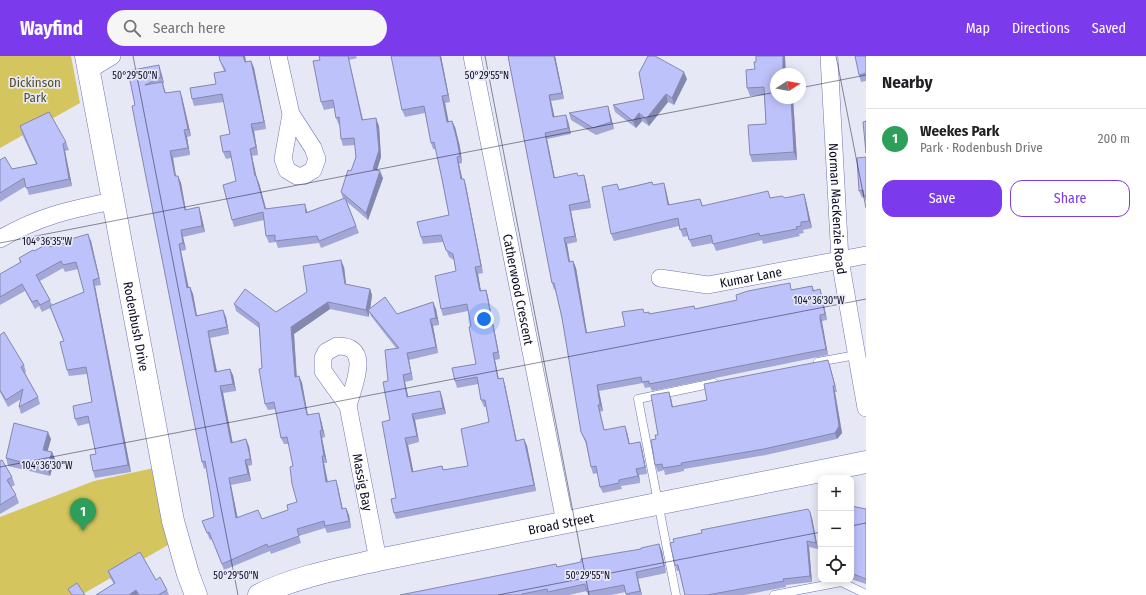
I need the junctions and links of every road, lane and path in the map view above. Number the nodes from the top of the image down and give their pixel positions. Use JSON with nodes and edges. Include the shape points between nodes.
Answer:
{"nodes":[{"id":1,"x":112,"y":56,"type":"edge"},
{"id":2,"x":278,"y":56,"type":"edge"},
{"id":3,"x":472,"y":56,"type":"edge"},
{"id":4,"x":829,"y":56,"type":"edge"},
{"id":5,"x":87,"y":63,"type":"edge"},
{"id":6,"x":291,"y":114,"type":"dead end"},
{"id":7,"x":112,"y":201,"type":"junction"},
{"id":8,"x":0,"y":239,"type":"edge"},
{"id":9,"x":866,"y":255,"type":"edge"},
{"id":10,"x":840,"y":260,"type":"junction"},
{"id":11,"x":660,"y":278,"type":"dead end"},
{"id":12,"x":856,"y":355,"type":"junction"},
{"id":13,"x":809,"y":364,"type":"edge"},
{"id":14,"x":724,"y":382,"type":"edge"},
{"id":15,"x":348,"y":406,"type":"dead end"},
{"id":16,"x":866,"y":408,"type":"edge"},
{"id":17,"x":866,"y":462,"type":"edge"},
{"id":18,"x":658,"y":505,"type":"junction"},
{"id":19,"x":565,"y":522,"type":"junction"},
{"id":20,"x":378,"y":560,"type":"junction"},
{"id":21,"x":866,"y":594,"type":"edge"},
{"id":22,"x":196,"y":595,"type":"edge"},
{"id":23,"x":259,"y":595,"type":"edge"},
{"id":24,"x":676,"y":595,"type":"edge"},
{"id":25,"x":774,"y":595,"type":"edge"}],
"edges":[{"from":1,"to":5,"type":"street"},
{"from":2,"to":6,"type":"street"},
{"from":3,"to":19,"type":"street","name":"Catherwood Crescent"},
{"from":4,"to":10,"type":"street","name":"Norman MacKenzie Road"},
{"from":5,"to":7,"type":"street","name":"Rodenbush Drive"},
{"from":7,"to":8,"type":"street","via":[[50,215]]},
{"from":7,"to":22,"type":"street","name":"Rodenbush Drive","via":[[173,521]]},
{"from":9,"to":10,"type":"street","name":"Kumar Lane"},
{"from":10,"to":11,"type":"street","name":"Kumar Lane","via":[[708,285]]},
{"from":10,"to":12,"type":"street","name":"Norman MacKenzie Road"},
{"from":12,"to":13,"type":"lane"},
{"from":12,"to":16,"type":"street","name":"Norman MacKenzie Road"},
{"from":14,"to":18,"type":"lane","via":[[638,399]]},
{"from":15,"to":20,"type":"street","name":"Massig Bay"},
{"from":17,"to":18,"type":"street","name":"Broad Street"},
{"from":18,"to":19,"type":"street","name":"Broad Street"},
{"from":18,"to":24,"type":"lane"},
{"from":19,"to":20,"type":"street","name":"Broad Street"},
{"from":20,"to":23,"type":"street","name":"Broad Street","via":[[328,572]]},
{"from":21,"to":25,"type":"lane","via":[[841,582]]}]}
